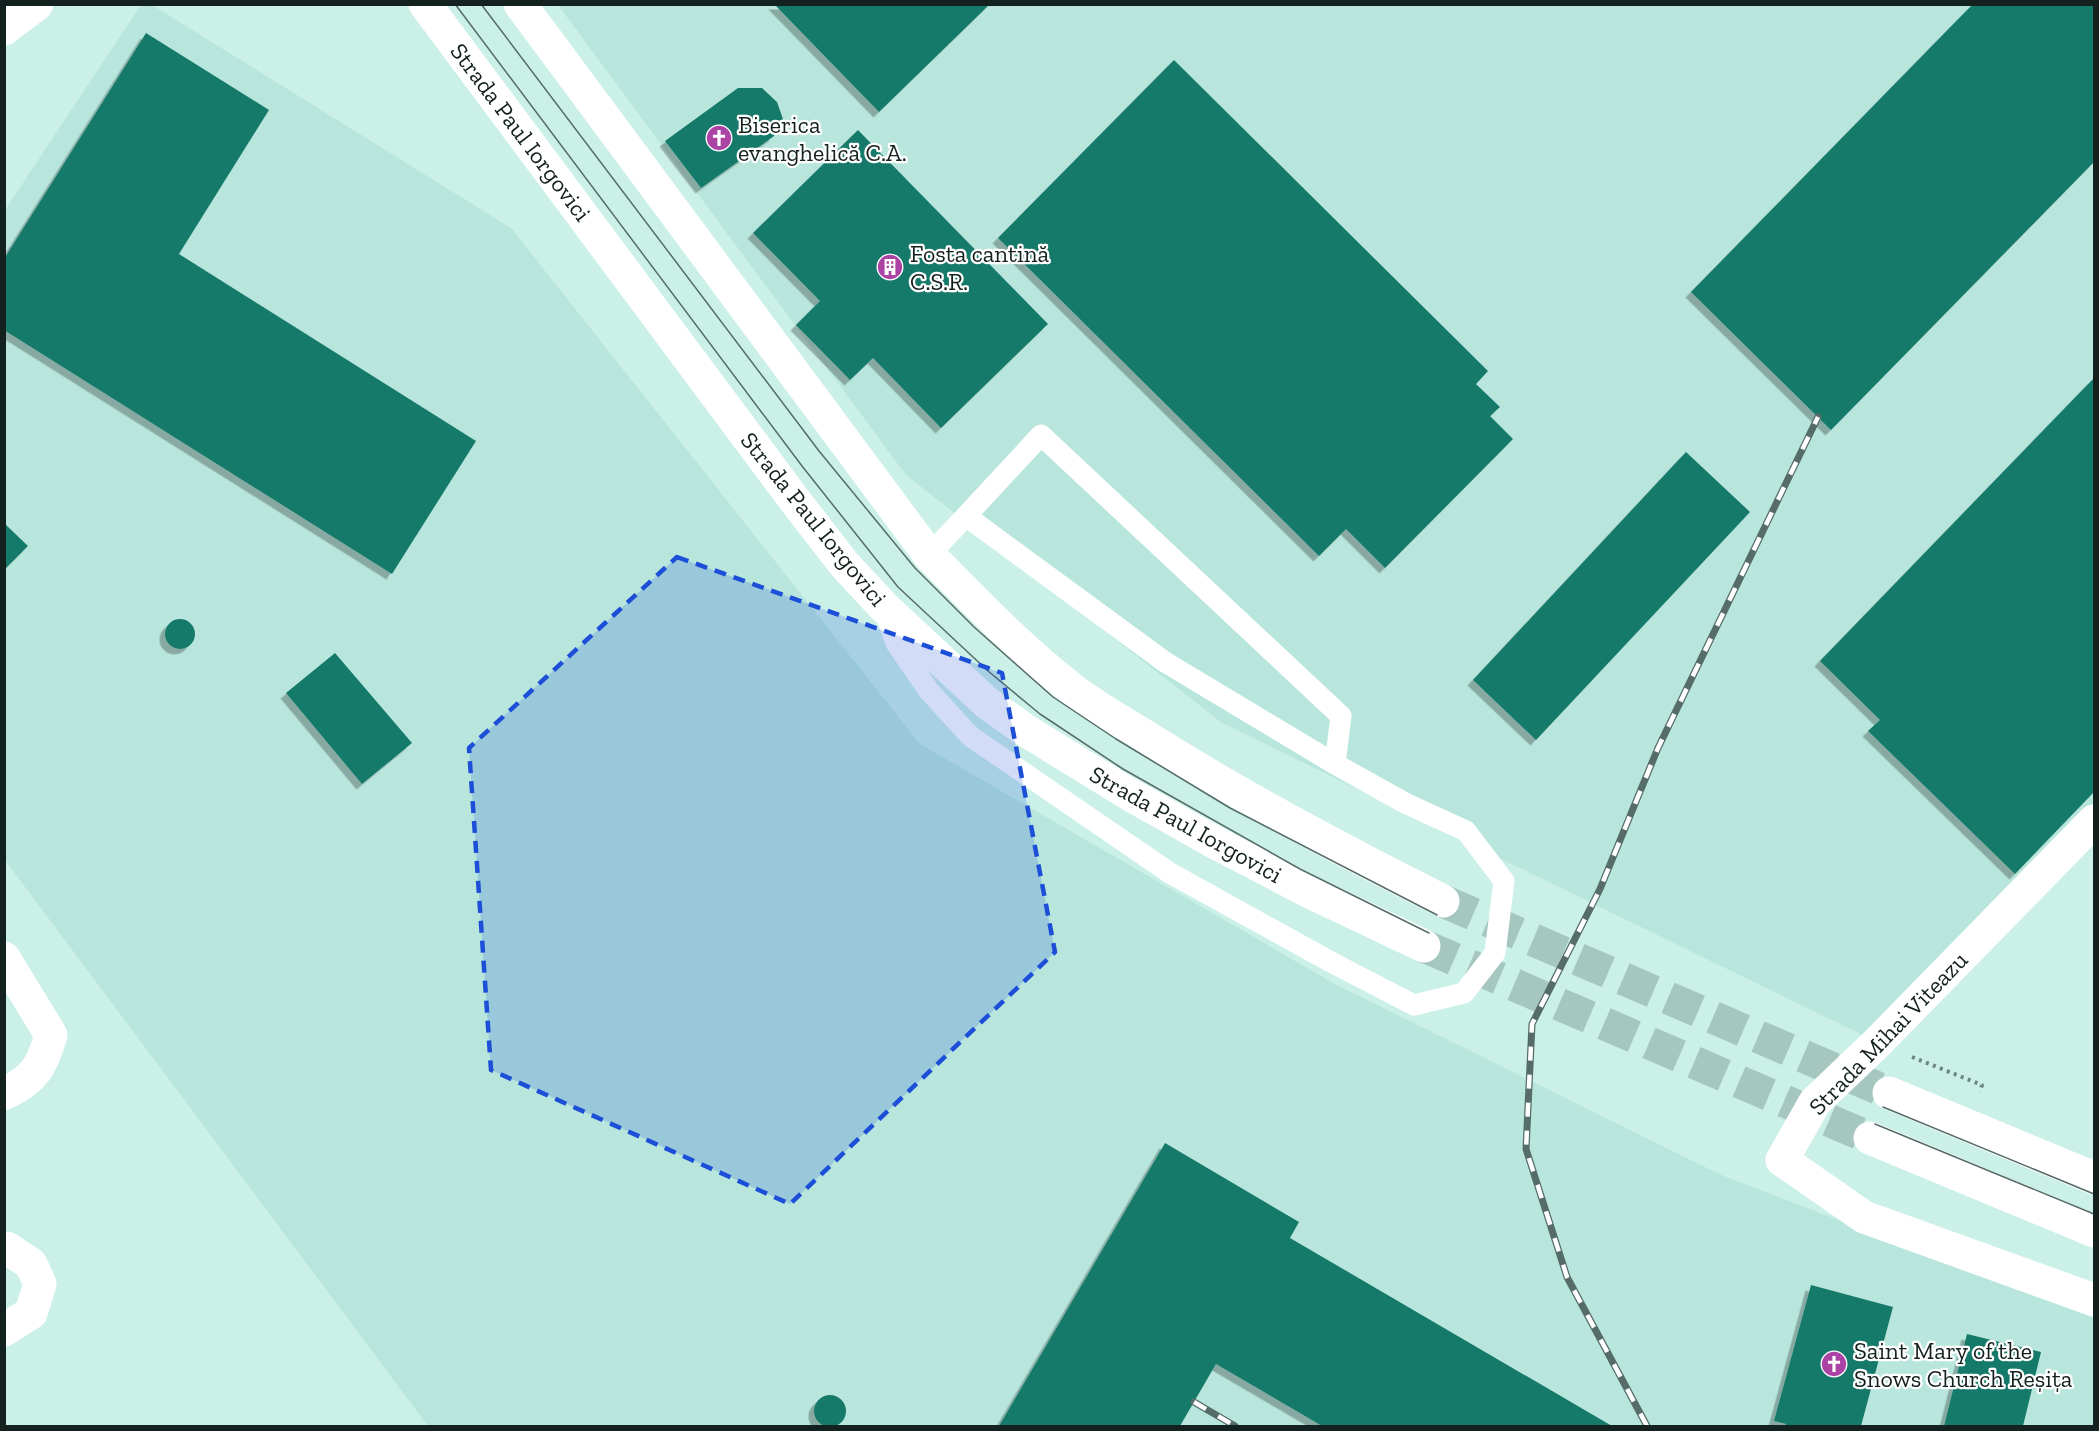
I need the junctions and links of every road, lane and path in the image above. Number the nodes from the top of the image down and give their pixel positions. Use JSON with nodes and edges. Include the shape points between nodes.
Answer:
{"nodes":[{"id":1,"x":37,"y":4,"type":"edge"},
{"id":2,"x":425,"y":4,"type":"edge"},
{"id":3,"x":520,"y":4,"type":"edge"},
{"id":4,"x":4,"y":29,"type":"edge"},
{"id":5,"x":966,"y":516,"type":"junction"},
{"id":6,"x":929,"y":555,"type":"junction"},
{"id":7,"x":884,"y":608,"type":"junction"},
{"id":8,"x":1335,"y":764,"type":"junction"},
{"id":9,"x":2094,"y":821,"type":"edge"},
{"id":10,"x":1443,"y":900,"type":"tunnel mouth"},
{"id":11,"x":1424,"y":946,"type":"tunnel mouth"},
{"id":12,"x":4,"y":958,"type":"edge"},
{"id":13,"x":1877,"y":1042,"type":"junction"},
{"id":14,"x":1889,"y":1093,"type":"tunnel mouth"},
{"id":15,"x":4,"y":1094,"type":"edge"},
{"id":16,"x":1977,"y":1101,"type":"dead end"},
{"id":17,"x":1870,"y":1138,"type":"tunnel mouth"},
{"id":18,"x":2094,"y":1178,"type":"edge"},
{"id":19,"x":2094,"y":1231,"type":"edge"},
{"id":20,"x":4,"y":1248,"type":"edge"},
{"id":21,"x":2094,"y":1300,"type":"edge"},
{"id":22,"x":4,"y":1330,"type":"edge"}],
"edges":[{"from":1,"to":4,"type":"main road"},
{"from":2,"to":7,"type":"main road","name":"Strada Paul Iorgovici","via":[[793,498]]},
{"from":3,"to":6,"type":"main road"},
{"from":5,"to":6,"type":"lane"},
{"from":5,"to":8,"type":"lane","via":[[1165,662]]},
{"from":5,"to":8,"type":"lane","via":[[1041,435],[1341,716]]},
{"from":6,"to":10,"type":"main road","via":[[1072,689],[1221,783]]},
{"from":7,"to":8,"type":"lane","via":[[896,643],[929,691],[970,736],[1170,873],[1414,1005],[1464,993],[1495,952],[1504,881],[1466,831],[1404,803]]},
{"from":7,"to":11,"type":"main road","name":"Strada Paul Iorgovici","via":[[987,703],[1033,735],[1216,843]]},
{"from":9,"to":13,"type":"main road","name":"Strada Mihai Viteazu"},
{"from":12,"to":15,"type":"main road","via":[[51,1035],[43,1061],[21,1085]]},
{"from":13,"to":16,"type":"path","via":[[1982,1085]]},
{"from":13,"to":21,"type":"main road","name":"Strada Mihai Viteazu","via":[[1815,1102],[1782,1160],[1864,1217]]},
{"from":14,"to":18,"type":"main road"},
{"from":17,"to":19,"type":"main road"},
{"from":20,"to":22,"type":"main road","via":[[31,1264],[40,1284],[31,1313]]}]}
